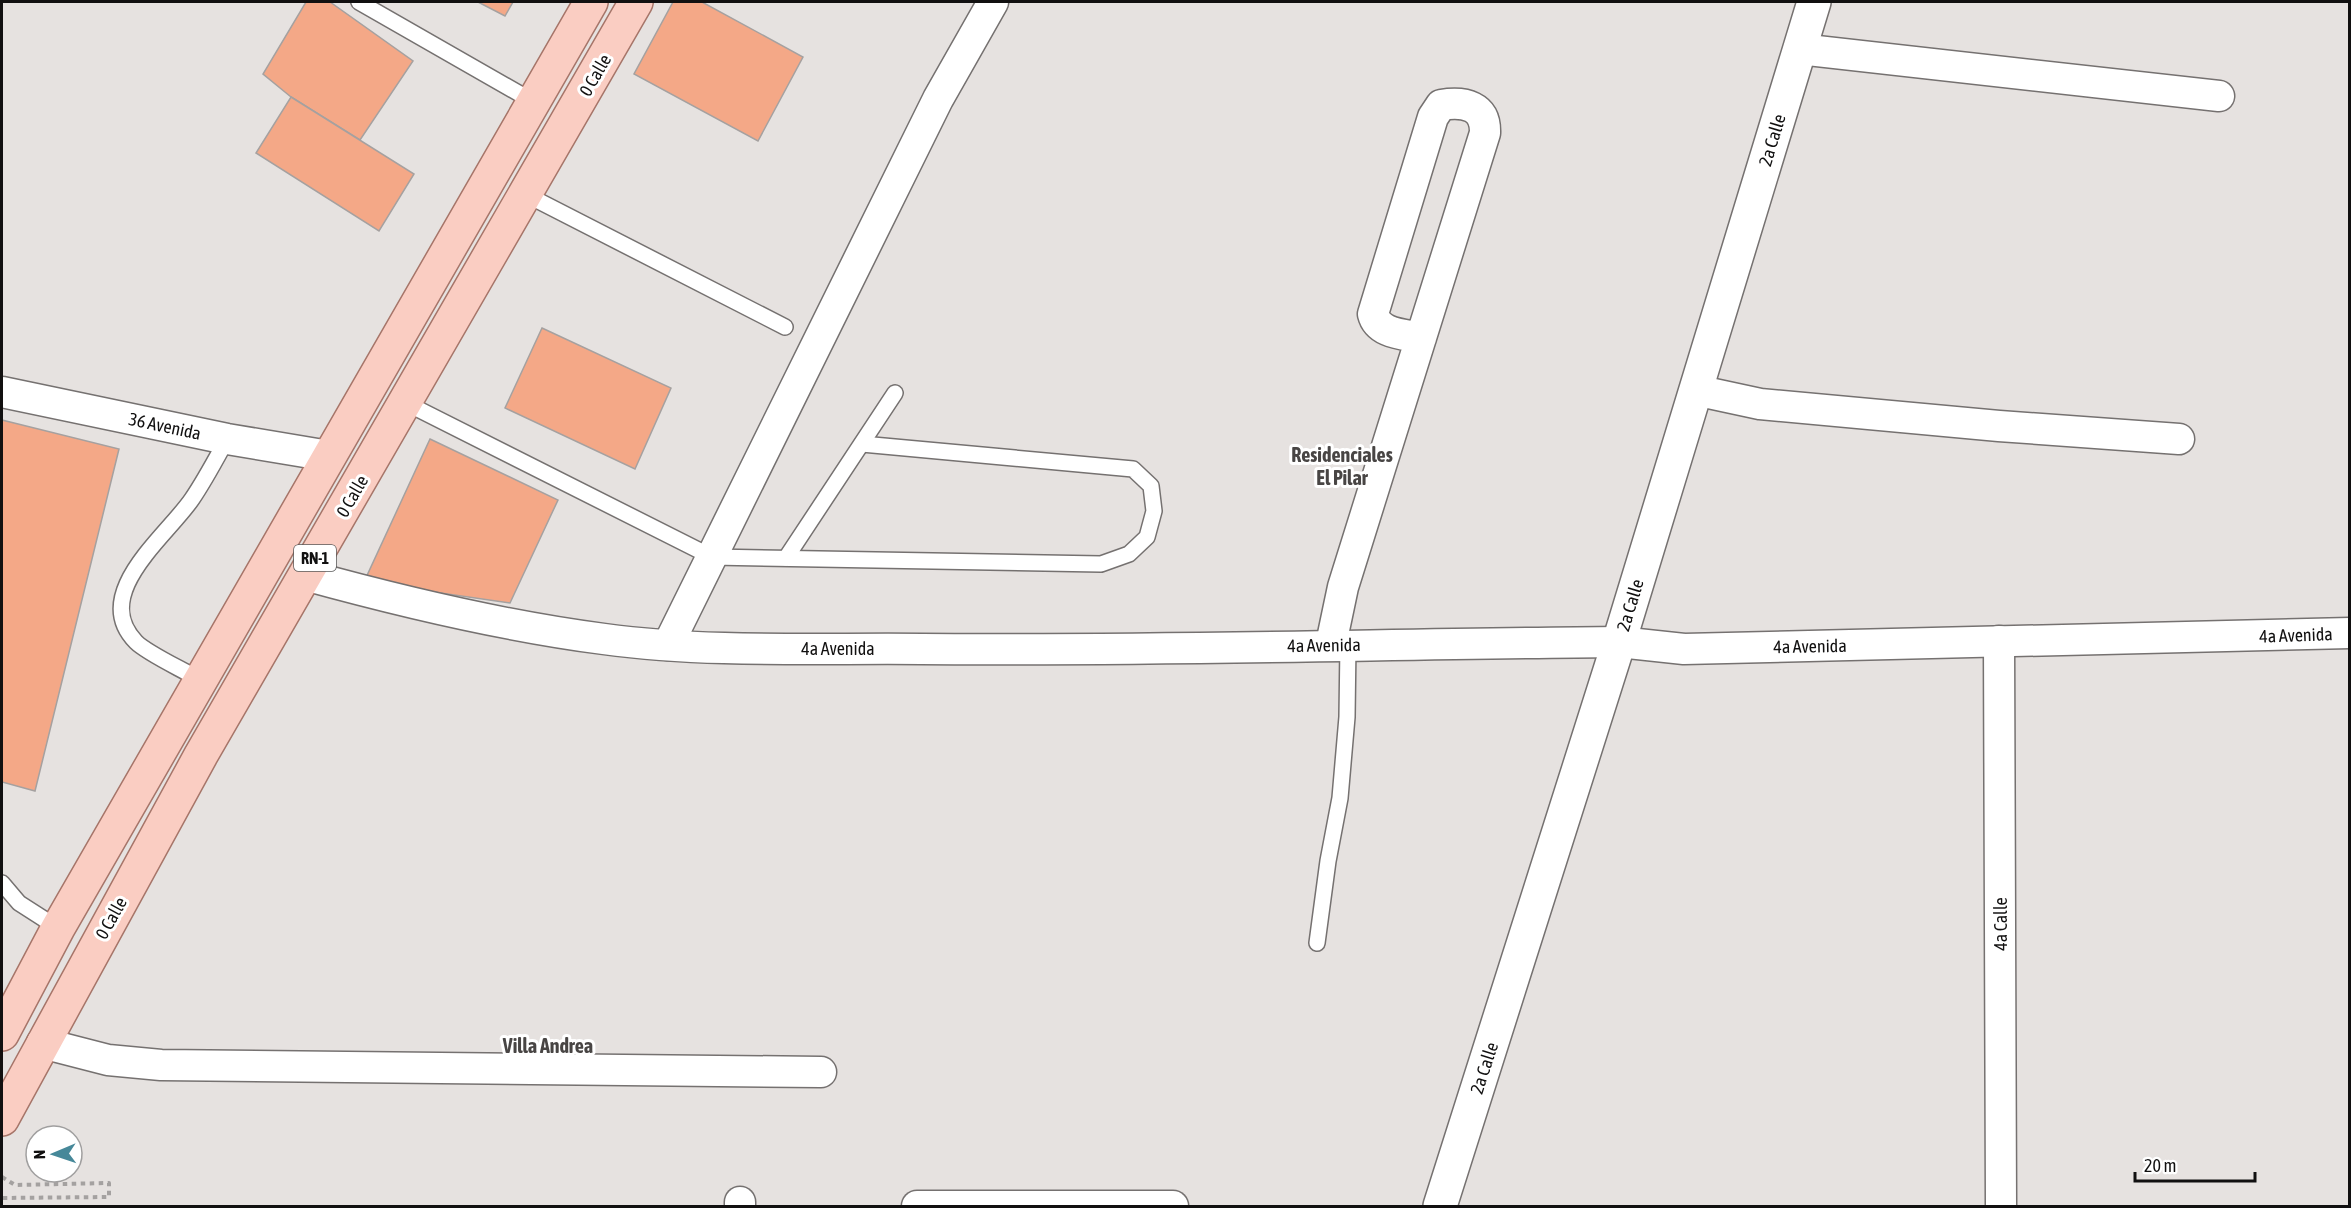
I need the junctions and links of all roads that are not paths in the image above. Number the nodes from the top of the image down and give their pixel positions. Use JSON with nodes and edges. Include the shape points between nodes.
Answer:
{"nodes":[{"id":1,"x":359,"y":2,"type":"edge"},
{"id":2,"x":591,"y":2,"type":"edge"},
{"id":3,"x":636,"y":2,"type":"edge"},
{"id":4,"x":993,"y":2,"type":"edge"},
{"id":5,"x":1814,"y":2,"type":"edge"},
{"id":6,"x":1799,"y":49,"type":"junction"},
{"id":7,"x":2219,"y":96,"type":"dead end"},
{"id":8,"x":534,"y":102,"type":"junction"},
{"id":9,"x":527,"y":195,"type":"junction"},
{"id":10,"x":785,"y":327,"type":"dead end"},
{"id":11,"x":1421,"y":338,"type":"junction"},
{"id":12,"x":1695,"y":390,"type":"junction"},
{"id":13,"x":2,"y":392,"type":"edge"},
{"id":14,"x":895,"y":393,"type":"dead end"},
{"id":15,"x":406,"y":404,"type":"junction"},
{"id":16,"x":227,"y":439,"type":"junction"},
{"id":17,"x":2179,"y":439,"type":"dead end"},
{"id":18,"x":862,"y":444,"type":"junction"},
{"id":19,"x":329,"y":456,"type":"junction"},
{"id":20,"x":712,"y":557,"type":"junction"},
{"id":21,"x":786,"y":558,"type":"junction"},
{"id":22,"x":305,"y":575,"type":"junction"},
{"id":23,"x":2349,"y":633,"type":"edge"},
{"id":24,"x":1999,"y":641,"type":"junction"},
{"id":25,"x":1619,"y":642,"type":"junction"},
{"id":26,"x":1339,"y":644,"type":"junction"},
{"id":27,"x":668,"y":645,"type":"junction"},
{"id":28,"x":200,"y":680,"type":"junction"},
{"id":29,"x":2,"y":884,"type":"edge"},
{"id":30,"x":58,"y":928,"type":"junction"},
{"id":31,"x":1317,"y":943,"type":"dead end"},
{"id":32,"x":2,"y":1034,"type":"edge"},
{"id":33,"x":42,"y":1043,"type":"junction"},
{"id":34,"x":821,"y":1072,"type":"dead end"},
{"id":35,"x":2,"y":1119,"type":"edge"},
{"id":36,"x":916,"y":1206,"type":"edge"},
{"id":37,"x":1173,"y":1206,"type":"edge"},
{"id":38,"x":1440,"y":1206,"type":"edge"},
{"id":39,"x":2001,"y":1206,"type":"edge"}],
"edges":[{"from":1,"to":8,"type":"lane"},
{"from":2,"to":8,"type":"main road","number":"RN-1"},
{"from":3,"to":9,"type":"main road","name":"0 Calle","number":"RN-1"},
{"from":4,"to":20,"type":"street","via":[[938,99]]},
{"from":5,"to":6,"type":"street","name":"2a Calle"},
{"from":6,"to":7,"type":"street"},
{"from":6,"to":12,"type":"street","name":"2a Calle"},
{"from":8,"to":19,"type":"main road","number":"RN-1"},
{"from":9,"to":10,"type":"lane"},
{"from":9,"to":15,"type":"main road","name":"0 Calle","number":"RN-1"},
{"from":11,"to":11,"type":"street","via":[[1485,133],[1486,120],[1480,111],[1455,103],[1441,105],[1433,117],[1373,314],[1381,328]]},
{"from":11,"to":26,"type":"street","via":[[1343,587]]},
{"from":12,"to":17,"type":"street","via":[[1760,404]]},
{"from":12,"to":25,"type":"street","name":"2a Calle"},
{"from":13,"to":16,"type":"street","name":"36 Avenida"},
{"from":14,"to":18,"type":"lane"},
{"from":15,"to":20,"type":"lane"},
{"from":15,"to":22,"type":"main road","name":"0 Calle","number":"RN-1"},
{"from":16,"to":19,"type":"street","name":"36 Avenida"},
{"from":16,"to":28,"type":"lane","via":[[192,500],[134,571],[122,593],[121,612],[137,643]]},
{"from":18,"to":21,"type":"lane"},
{"from":18,"to":21,"type":"lane","via":[[1132,469],[1151,486],[1154,511],[1147,537],[1129,554],[1101,564]]},
{"from":19,"to":28,"type":"main road","number":"RN-1"},
{"from":20,"to":21,"type":"lane"},
{"from":20,"to":27,"type":"street"},
{"from":22,"to":27,"type":"street","name":"4a Avenida","via":[[517,626]]},
{"from":22,"to":33,"type":"main road","name":"0 Calle","number":"RN-1"},
{"from":23,"to":24,"type":"street","name":"4a Avenida"},
{"from":24,"to":25,"type":"street","name":"4a Avenida","via":[[1684,648]]},
{"from":24,"to":39,"type":"street","name":"4a Calle"},
{"from":25,"to":26,"type":"street","name":"4a Avenida"},
{"from":25,"to":38,"type":"street","name":"2a Calle"},
{"from":26,"to":27,"type":"street","name":"4a Avenida","via":[[1031,650]]},
{"from":26,"to":31,"type":"lane","via":[[1347,717],[1340,798]]},
{"from":28,"to":30,"type":"main road","number":"RN-1"},
{"from":29,"to":30,"type":"lane","via":[[19,903]]},
{"from":30,"to":32,"type":"main road","number":"RN-1"},
{"from":33,"to":34,"type":"street","via":[[108,1060],[161,1065]]},
{"from":33,"to":35,"type":"main road","name":"0 Calle","number":"RN-1"},
{"from":36,"to":37,"type":"street"}]}
